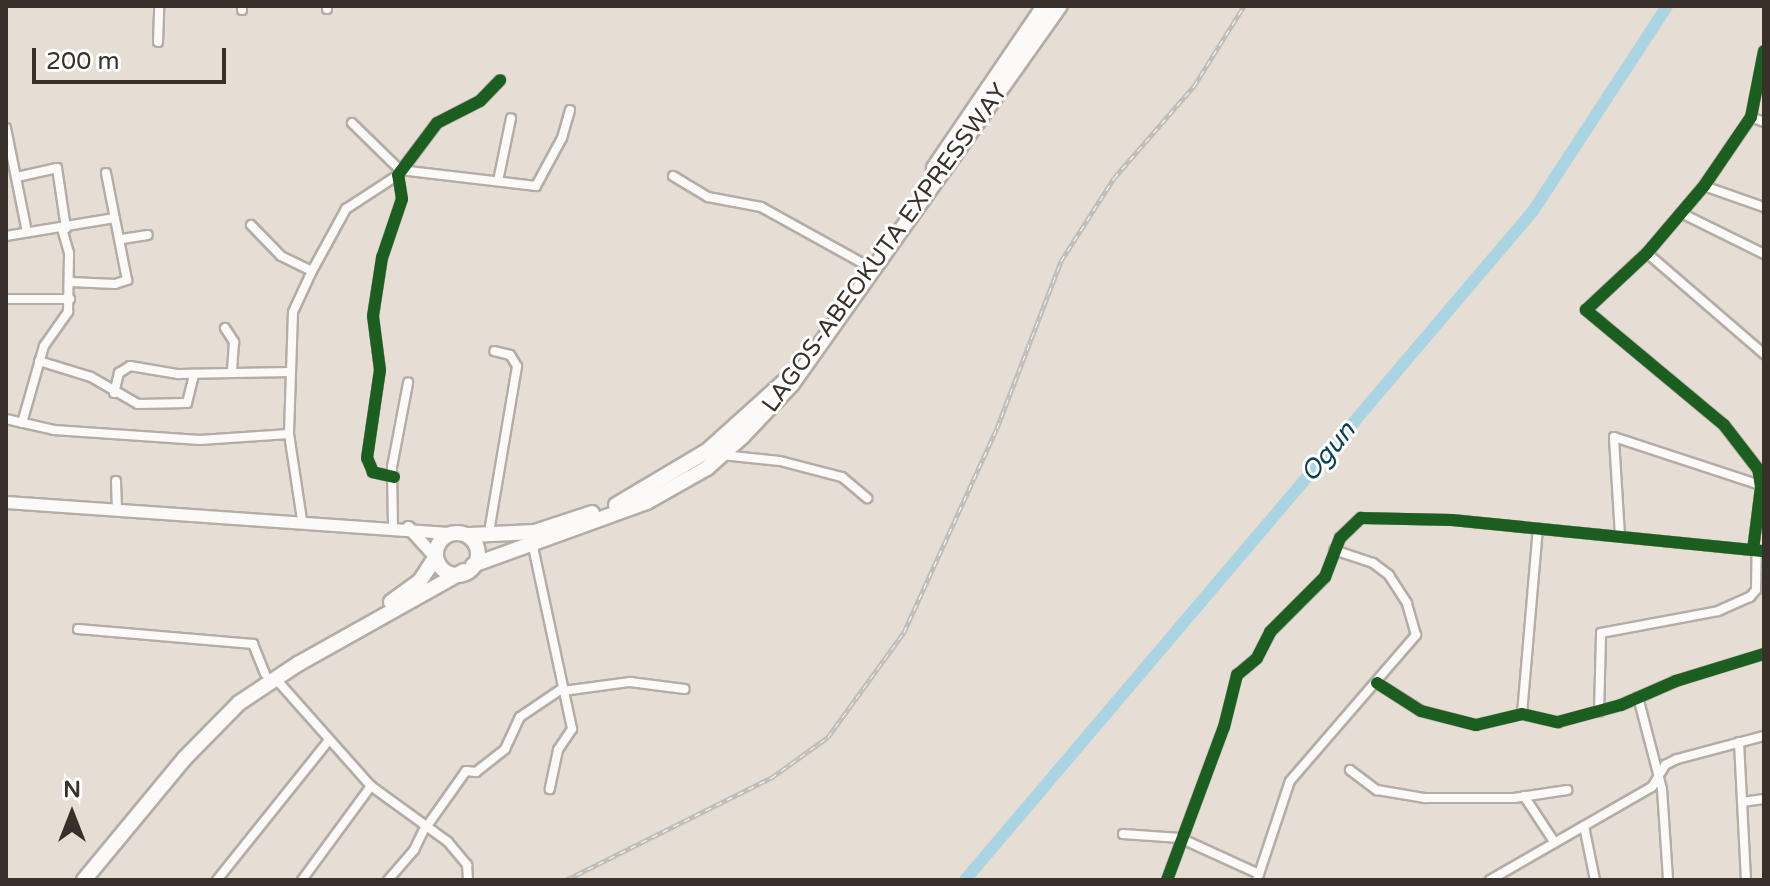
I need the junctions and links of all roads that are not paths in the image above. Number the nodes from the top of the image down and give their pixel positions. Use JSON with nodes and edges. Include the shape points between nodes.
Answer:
{"nodes":[{"id":1,"x":159,"y":6,"type":"edge"},
{"id":2,"x":1060,"y":6,"type":"edge"},
{"id":3,"x":1043,"y":15,"type":"edge"},
{"id":4,"x":158,"y":42,"type":"dead end"},
{"id":5,"x":1764,"y":51,"type":"edge"},
{"id":6,"x":500,"y":80,"type":"dead end"},
{"id":7,"x":570,"y":110,"type":"dead end"},
{"id":8,"x":1751,"y":117,"type":"junction"},
{"id":9,"x":511,"y":118,"type":"dead end"},
{"id":10,"x":1764,"y":122,"type":"edge"},
{"id":11,"x":352,"y":123,"type":"dead end"},
{"id":12,"x":6,"y":128,"type":"edge"},
{"id":13,"x":399,"y":172,"type":"junction"},
{"id":14,"x":106,"y":173,"type":"dead end"},
{"id":15,"x":673,"y":176,"type":"dead end"},
{"id":16,"x":17,"y":177,"type":"junction"},
{"id":17,"x":498,"y":181,"type":"junction"},
{"id":18,"x":1704,"y":186,"type":"junction"},
{"id":19,"x":1764,"y":207,"type":"edge"},
{"id":20,"x":1681,"y":213,"type":"junction"},
{"id":21,"x":115,"y":218,"type":"junction"},
{"id":22,"x":251,"y":225,"type":"dead end"},
{"id":23,"x":64,"y":229,"type":"junction"},
{"id":24,"x":27,"y":232,"type":"junction"},
{"id":25,"x":148,"y":235,"type":"dead end"},
{"id":26,"x":6,"y":236,"type":"edge"},
{"id":27,"x":122,"y":239,"type":"junction"},
{"id":28,"x":1647,"y":253,"type":"junction"},
{"id":29,"x":1764,"y":254,"type":"edge"},
{"id":30,"x":871,"y":268,"type":"junction"},
{"id":31,"x":312,"y":271,"type":"junction"},
{"id":32,"x":70,"y":282,"type":"junction"},
{"id":33,"x":6,"y":299,"type":"edge"},
{"id":34,"x":70,"y":299,"type":"junction"},
{"id":35,"x":225,"y":328,"type":"dead end"},
{"id":36,"x":494,"y":351,"type":"dead end"},
{"id":37,"x":1764,"y":354,"type":"edge"},
{"id":38,"x":39,"y":361,"type":"junction"},
{"id":39,"x":291,"y":372,"type":"junction"},
{"id":40,"x":232,"y":373,"type":"junction"},
{"id":41,"x":194,"y":374,"type":"junction"},
{"id":42,"x":408,"y":383,"type":"dead end"},
{"id":43,"x":114,"y":393,"type":"junction"},
{"id":44,"x":6,"y":419,"type":"edge"},
{"id":45,"x":22,"y":423,"type":"junction"},
{"id":46,"x":289,"y":434,"type":"junction"},
{"id":47,"x":722,"y":455,"type":"junction"},
{"id":48,"x":394,"y":477,"type":"junction"},
{"id":49,"x":116,"y":481,"type":"dead end"},
{"id":50,"x":1762,"y":486,"type":"edge"},
{"id":51,"x":867,"y":498,"type":"dead end"},
{"id":52,"x":6,"y":502,"type":"edge"},
{"id":53,"x":117,"y":509,"type":"junction"},
{"id":54,"x":302,"y":520,"type":"junction"},
{"id":55,"x":393,"y":527,"type":"junction"},
{"id":56,"x":407,"y":527,"type":"junction"},
{"id":57,"x":1538,"y":529,"type":"junction"},
{"id":58,"x":489,"y":532,"type":"junction"},
{"id":59,"x":465,"y":534,"type":"junction"},
{"id":60,"x":1620,"y":536,"type":"junction"},
{"id":61,"x":532,"y":541,"type":"junction"},
{"id":62,"x":1334,"y":550,"type":"junction"},
{"id":63,"x":1758,"y":551,"type":"edge"},
{"id":64,"x":434,"y":557,"type":"junction"},
{"id":65,"x":468,"y":568,"type":"junction"},
{"id":66,"x":78,"y":629,"type":"dead end"},
{"id":67,"x":1764,"y":654,"type":"edge"},
{"id":68,"x":270,"y":676,"type":"junction"},
{"id":69,"x":1377,"y":683,"type":"junction"},
{"id":70,"x":685,"y":689,"type":"dead end"},
{"id":71,"x":563,"y":690,"type":"junction"},
{"id":72,"x":1638,"y":697,"type":"junction"},
{"id":73,"x":1599,"y":712,"type":"junction"},
{"id":74,"x":1522,"y":714,"type":"junction"},
{"id":75,"x":1764,"y":736,"type":"edge"},
{"id":76,"x":329,"y":740,"type":"junction"},
{"id":77,"x":1739,"y":742,"type":"junction"},
{"id":78,"x":1350,"y":770,"type":"dead end"},
{"id":79,"x":1658,"y":781,"type":"junction"},
{"id":80,"x":371,"y":786,"type":"junction"},
{"id":81,"x":550,"y":789,"type":"dead end"},
{"id":82,"x":1567,"y":790,"type":"dead end"},
{"id":83,"x":1524,"y":796,"type":"junction"},
{"id":84,"x":1764,"y":799,"type":"edge"},
{"id":85,"x":1742,"y":802,"type":"junction"},
{"id":86,"x":426,"y":826,"type":"junction"},
{"id":87,"x":1584,"y":826,"type":"junction"},
{"id":88,"x":1123,"y":834,"type":"dead end"},
{"id":89,"x":1180,"y":838,"type":"junction"},
{"id":90,"x":1555,"y":843,"type":"junction"},
{"id":91,"x":1258,"y":877,"type":"edge"},
{"id":92,"x":72,"y":880,"type":"edge"},
{"id":93,"x":84,"y":880,"type":"edge"},
{"id":94,"x":217,"y":880,"type":"edge"},
{"id":95,"x":302,"y":880,"type":"edge"},
{"id":96,"x":388,"y":880,"type":"edge"},
{"id":97,"x":468,"y":880,"type":"edge"},
{"id":98,"x":1167,"y":880,"type":"edge"},
{"id":99,"x":1490,"y":880,"type":"edge"},
{"id":100,"x":1595,"y":880,"type":"edge"},
{"id":101,"x":1668,"y":880,"type":"edge"},
{"id":102,"x":1746,"y":880,"type":"edge"}],
"edges":[{"from":1,"to":4,"type":"street"},
{"from":2,"to":3,"type":"highway","name":"LAGOS-ABEOKUTA EXPRESSWAY"},
{"from":3,"to":30,"type":"highway","name":"LAGOS-ABEOKUTA EXPRESSWAY"},
{"from":3,"to":47,"type":"highway","name":"LAGOS-ABEOKUTA EXPRESSWAY","via":[[792,384]]},
{"from":5,"to":8,"type":"street"},
{"from":6,"to":13,"type":"street","via":[[480,101],[437,123]]},
{"from":7,"to":17,"type":"street","via":[[562,138],[536,186]]},
{"from":8,"to":10,"type":"street"},
{"from":8,"to":18,"type":"street"},
{"from":9,"to":17,"type":"street"},
{"from":11,"to":13,"type":"street"},
{"from":12,"to":16,"type":"street"},
{"from":13,"to":17,"type":"street"},
{"from":13,"to":31,"type":"street","via":[[346,209]]},
{"from":13,"to":48,"type":"street","via":[[402,199],[382,258],[373,316],[380,370],[367,458],[373,472]]},
{"from":14,"to":21,"type":"street"},
{"from":15,"to":30,"type":"street","via":[[708,197],[761,207]]},
{"from":16,"to":23,"type":"street","via":[[57,168]]},
{"from":16,"to":24,"type":"street"},
{"from":18,"to":19,"type":"street"},
{"from":18,"to":20,"type":"street"},
{"from":20,"to":28,"type":"street"},
{"from":20,"to":29,"type":"street"},
{"from":21,"to":23,"type":"street"},
{"from":21,"to":27,"type":"street"},
{"from":22,"to":31,"type":"street","via":[[281,256]]},
{"from":23,"to":24,"type":"street"},
{"from":23,"to":32,"type":"street"},
{"from":24,"to":26,"type":"street"},
{"from":25,"to":27,"type":"street"},
{"from":27,"to":32,"type":"street","via":[[125,283]]},
{"from":28,"to":37,"type":"street"},
{"from":28,"to":50,"type":"street","via":[[1590,304],[1587,314],[1724,425],[1758,469]]},
{"from":30,"to":58,"type":"highway","name":"LAGOS-ABEOKUTA EXPRESSWAY","via":[[786,380],[687,466],[625,501],[550,527],[527,534]]},
{"from":31,"to":39,"type":"street","via":[[293,312]]},
{"from":32,"to":34,"type":"street"},
{"from":33,"to":34,"type":"street"},
{"from":34,"to":38,"type":"street","via":[[68,312],[49,336]]},
{"from":35,"to":40,"type":"street","via":[[234,342]]},
{"from":36,"to":58,"type":"street","via":[[510,355],[517,366]]},
{"from":38,"to":43,"type":"street","via":[[91,377]]},
{"from":38,"to":45,"type":"street"},
{"from":39,"to":40,"type":"street"},
{"from":39,"to":46,"type":"street"},
{"from":40,"to":41,"type":"street"},
{"from":41,"to":43,"type":"street","via":[[125,367]]},
{"from":41,"to":43,"type":"street","via":[[184,405],[138,404]]},
{"from":42,"to":48,"type":"street"},
{"from":44,"to":45,"type":"street"},
{"from":45,"to":46,"type":"street","via":[[200,440]]},
{"from":46,"to":54,"type":"street"},
{"from":47,"to":51,"type":"street","via":[[845,478]]},
{"from":47,"to":61,"type":"highway","name":"LAGOS-ABEOKUTA EXPRESSWAY","via":[[647,502]]},
{"from":48,"to":55,"type":"street"},
{"from":49,"to":53,"type":"street"},
{"from":50,"to":60,"type":"street","via":[[1614,437]]},
{"from":50,"to":63,"type":"street"},
{"from":52,"to":53,"type":"main road"},
{"from":53,"to":54,"type":"main road"},
{"from":54,"to":55,"type":"main road"},
{"from":55,"to":56,"type":"main road"},
{"from":56,"to":59,"type":"main road"},
{"from":56,"to":64,"type":"main road"},
{"from":57,"to":60,"type":"street"},
{"from":57,"to":62,"type":"street","via":[[1374,517],[1353,523]]},
{"from":57,"to":74,"type":"street"},
{"from":58,"to":59,"type":"highway","name":"LAGOS-ABEOKUTA EXPRESSWAY"},
{"from":59,"to":64,"type":"highway","via":[[439,543]]},
{"from":59,"to":65,"type":"highway","via":[[480,552]]},
{"from":60,"to":63,"type":"street"},
{"from":61,"to":65,"type":"highway","name":"LAGOS-ABEOKUTA EXPRESSWAY"},
{"from":61,"to":71,"type":"street"},
{"from":62,"to":69,"type":"street","via":[[1381,568],[1398,587],[1416,625],[1416,635]]},
{"from":62,"to":89,"type":"street","via":[[1325,577],[1270,632],[1257,658],[1237,675],[1224,727]]},
{"from":63,"to":73,"type":"street","via":[[1756,590],[1750,597],[1718,611],[1601,633]]},
{"from":64,"to":65,"type":"highway","via":[[441,571]]},
{"from":64,"to":68,"type":"highway","name":"LAGOS-ABEOKUTA EXPRESSWAY","via":[[403,596]]},
{"from":65,"to":68,"type":"highway","name":"LAGOS-ABEOKUTA EXPRESSWAY"},
{"from":66,"to":68,"type":"street","via":[[253,644]]},
{"from":67,"to":72,"type":"street"},
{"from":68,"to":76,"type":"street"},
{"from":68,"to":92,"type":"highway","name":"LAGOS-ABEOKUTA EXPRESSWAY","via":[[207,720]]},
{"from":68,"to":93,"type":"highway","name":"LAGOS-ABEOKUTA EXPRESSWAY","via":[[205,736]]},
{"from":69,"to":74,"type":"street","via":[[1421,711],[1476,725]]},
{"from":69,"to":91,"type":"street","via":[[1290,781]]},
{"from":70,"to":71,"type":"street","via":[[630,682]]},
{"from":71,"to":81,"type":"street","via":[[572,729],[558,750]]},
{"from":71,"to":86,"type":"street","via":[[520,717],[505,749],[476,772],[466,771]]},
{"from":72,"to":73,"type":"street"},
{"from":72,"to":79,"type":"street"},
{"from":73,"to":74,"type":"street","via":[[1558,722]]},
{"from":75,"to":77,"type":"street"},
{"from":76,"to":80,"type":"street"},
{"from":76,"to":94,"type":"street"},
{"from":77,"to":79,"type":"street","via":[[1677,759],[1665,765]]},
{"from":77,"to":85,"type":"street"},
{"from":78,"to":83,"type":"street","via":[[1382,792],[1451,800]]},
{"from":79,"to":87,"type":"street"},
{"from":79,"to":101,"type":"street"},
{"from":80,"to":86,"type":"street"},
{"from":80,"to":95,"type":"street"},
{"from":82,"to":83,"type":"street"},
{"from":83,"to":90,"type":"street"},
{"from":84,"to":85,"type":"street"},
{"from":85,"to":102,"type":"street"},
{"from":86,"to":96,"type":"street"},
{"from":86,"to":97,"type":"street","via":[[467,865]]},
{"from":87,"to":90,"type":"street"},
{"from":87,"to":100,"type":"street"},
{"from":88,"to":89,"type":"street"},
{"from":89,"to":91,"type":"street"},
{"from":89,"to":98,"type":"street"},
{"from":90,"to":99,"type":"street"}]}
